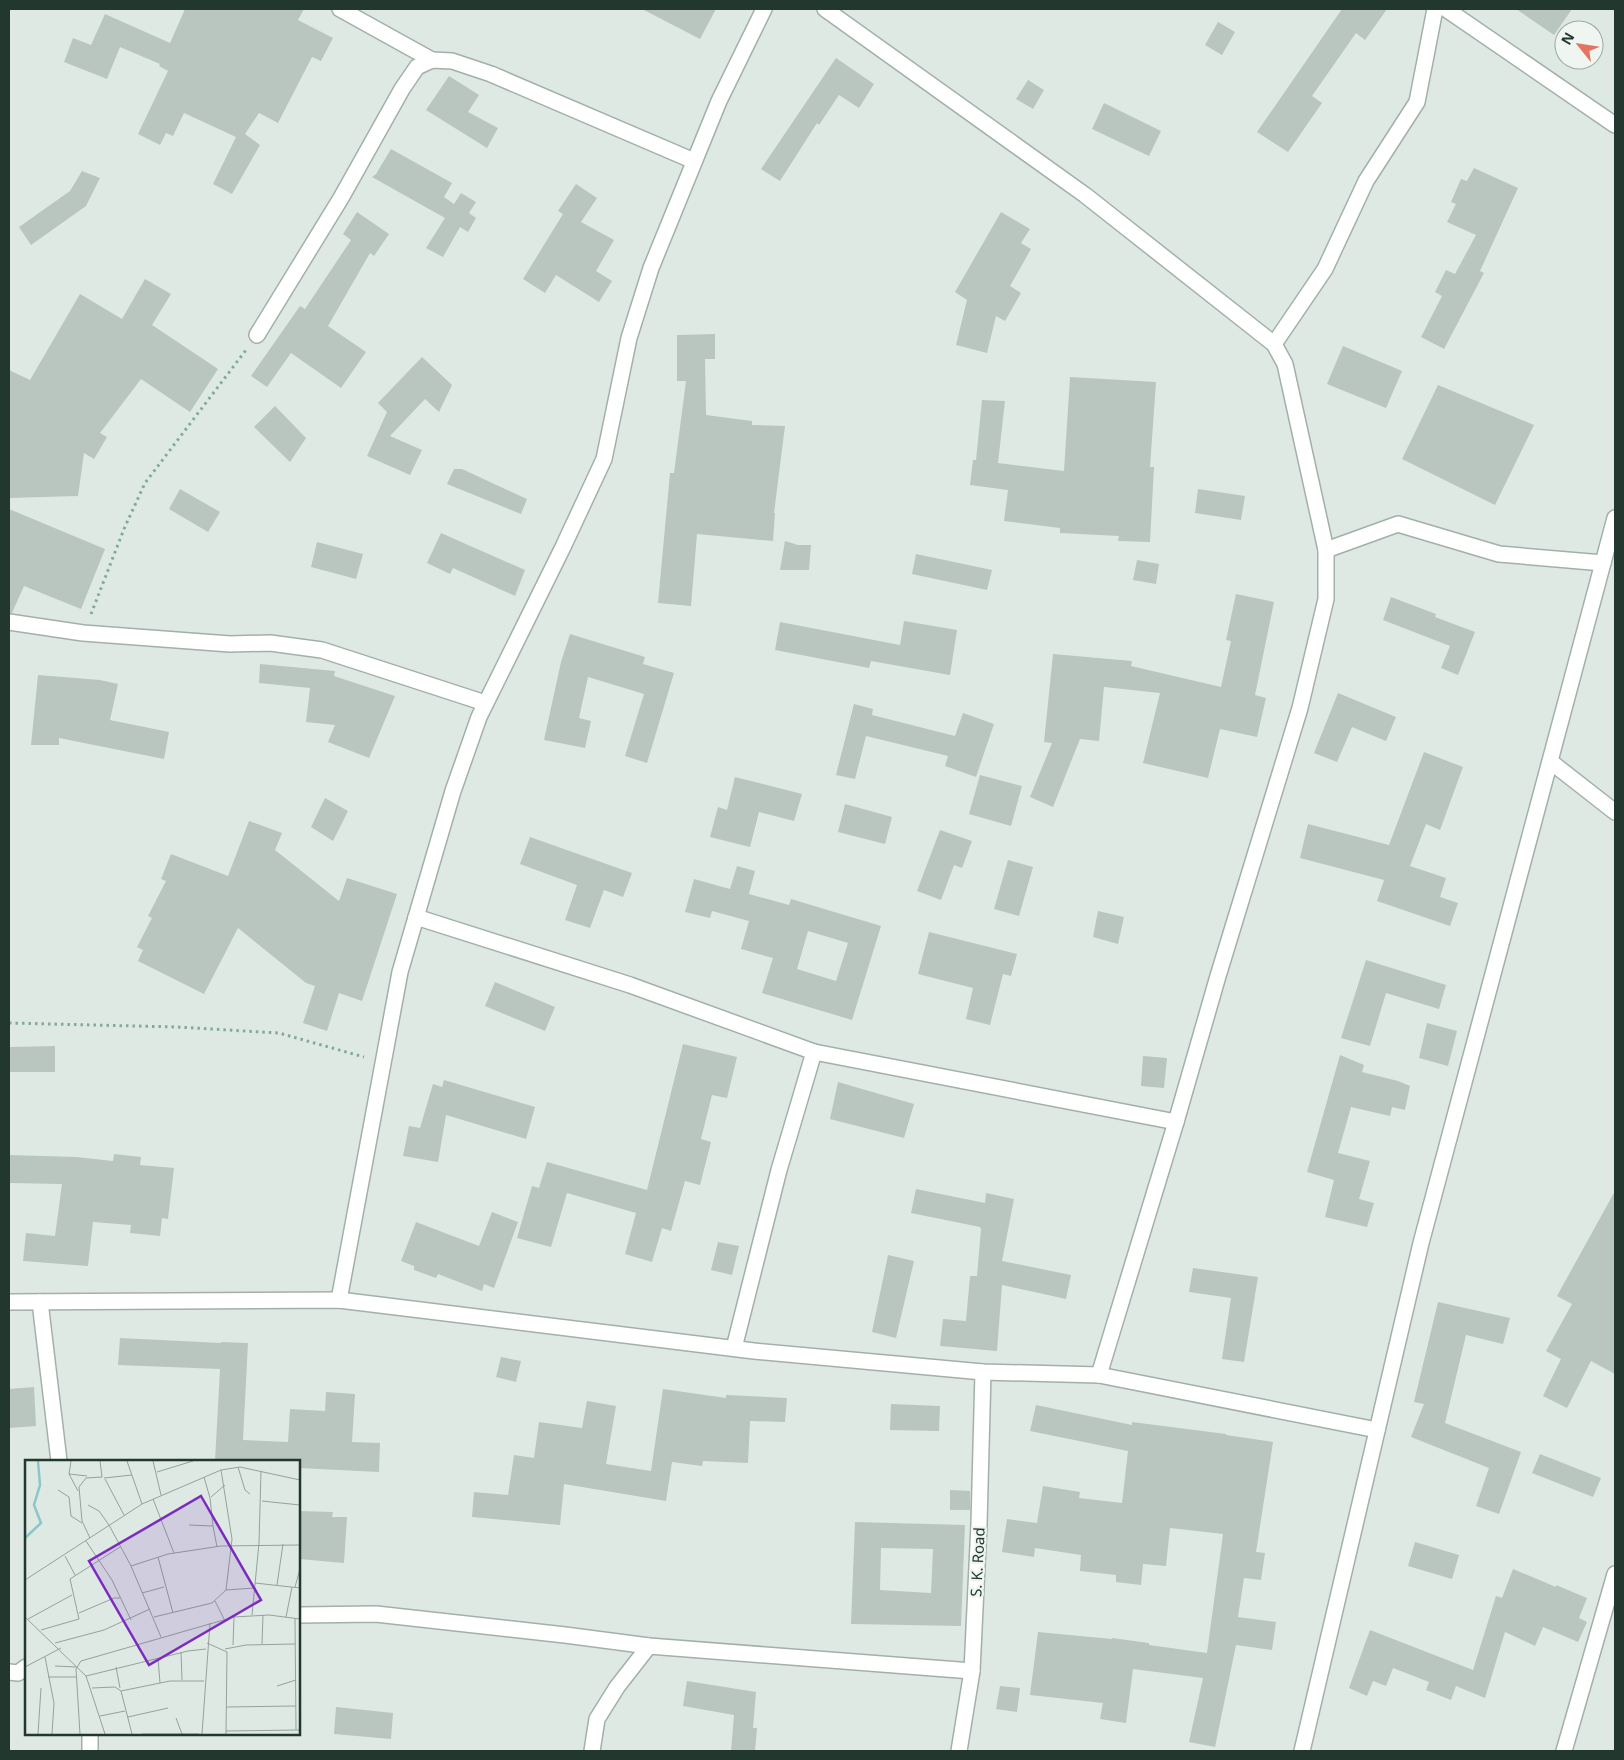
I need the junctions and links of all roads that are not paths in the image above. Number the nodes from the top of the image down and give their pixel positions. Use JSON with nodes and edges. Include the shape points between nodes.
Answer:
{"nodes":[{"id":1,"x":340,"y":9,"type":"edge"},
{"id":2,"x":764,"y":9,"type":"edge"},
{"id":3,"x":824,"y":9,"type":"edge"},
{"id":4,"x":1435,"y":9,"type":"edge"},
{"id":5,"x":1446,"y":9,"type":"edge"},
{"id":6,"x":432,"y":60,"type":"junction"},
{"id":7,"x":1615,"y":125,"type":"edge"},
{"id":8,"x":694,"y":161,"type":"junction"},
{"id":9,"x":257,"y":335,"type":"road end"},
{"id":10,"x":1274,"y":344,"type":"junction"},
{"id":11,"x":1615,"y":518,"type":"edge"},
{"id":12,"x":1326,"y":550,"type":"junction"},
{"id":13,"x":1603,"y":563,"type":"junction"},
{"id":14,"x":9,"y":622,"type":"edge"},
{"id":15,"x":485,"y":704,"type":"junction"},
{"id":16,"x":1551,"y":762,"type":"junction"},
{"id":17,"x":1615,"y":812,"type":"edge"},
{"id":18,"x":416,"y":917,"type":"junction"},
{"id":19,"x":814,"y":1052,"type":"junction"},
{"id":20,"x":1176,"y":1122,"type":"junction"},
{"id":21,"x":339,"y":1300,"type":"junction"},
{"id":22,"x":9,"y":1302,"type":"edge"},
{"id":23,"x":40,"y":1302,"type":"junction"},
{"id":24,"x":734,"y":1348,"type":"junction"},
{"id":25,"x":983,"y":1372,"type":"junction"},
{"id":26,"x":1099,"y":1376,"type":"junction"},
{"id":27,"x":1377,"y":1430,"type":"junction"},
{"id":28,"x":59,"y":1460,"type":"edge"},
{"id":29,"x":1615,"y":1574,"type":"edge"},
{"id":30,"x":1611,"y":1603,"type":"edge"},
{"id":31,"x":300,"y":1616,"type":"edge"},
{"id":32,"x":649,"y":1646,"type":"junction"},
{"id":33,"x":25,"y":1668,"type":"edge"},
{"id":34,"x":972,"y":1671,"type":"junction"},
{"id":35,"x":9,"y":1672,"type":"edge"},
{"id":36,"x":90,"y":1735,"type":"edge"},
{"id":37,"x":90,"y":1751,"type":"edge"},
{"id":38,"x":592,"y":1751,"type":"edge"},
{"id":39,"x":959,"y":1751,"type":"edge"},
{"id":40,"x":1302,"y":1751,"type":"edge"},
{"id":41,"x":1564,"y":1751,"type":"edge"}],
"edges":[{"from":1,"to":6,"type":"street"},
{"from":2,"to":8,"type":"street"},
{"from":3,"to":10,"type":"street","via":[[1085,195]]},
{"from":4,"to":10,"type":"street","via":[[1417,102],[1366,181],[1325,269]]},
{"from":5,"to":7,"type":"street"},
{"from":6,"to":8,"type":"street","via":[[452,61],[491,74]]},
{"from":6,"to":9,"type":"street","via":[[417,67],[402,89],[341,198]]},
{"from":8,"to":15,"type":"street","via":[[651,268],[632,330],[604,459]]},
{"from":10,"to":12,"type":"street","via":[[1286,364]]},
{"from":11,"to":13,"type":"street"},
{"from":12,"to":13,"type":"street","via":[[1398,524],[1499,554]]},
{"from":12,"to":20,"type":"street","via":[[1326,599],[1300,708]]},
{"from":13,"to":16,"type":"street"},
{"from":14,"to":15,"type":"street","via":[[83,633],[230,644],[270,643],[322,650]]},
{"from":15,"to":18,"type":"street","via":[[452,791]]},
{"from":16,"to":17,"type":"street"},
{"from":16,"to":27,"type":"street","via":[[1421,1243]]},
{"from":18,"to":19,"type":"street","via":[[630,984]]},
{"from":18,"to":21,"type":"street","via":[[400,972]]},
{"from":19,"to":20,"type":"street"},
{"from":19,"to":24,"type":"street","via":[[779,1170]]},
{"from":20,"to":26,"type":"street"},
{"from":21,"to":23,"type":"street"},
{"from":21,"to":24,"type":"street"},
{"from":22,"to":23,"type":"street"},
{"from":23,"to":28,"type":"street"},
{"from":24,"to":25,"type":"street"},
{"from":25,"to":26,"type":"street"},
{"from":25,"to":34,"type":"street","name":"S. K. Road"},
{"from":26,"to":27,"type":"street"},
{"from":27,"to":40,"type":"street"},
{"from":29,"to":30,"type":"street"},
{"from":30,"to":41,"type":"street"},
{"from":31,"to":32,"type":"street","via":[[376,1614]]},
{"from":32,"to":34,"type":"street"},
{"from":32,"to":38,"type":"street","via":[[597,1719]]},
{"from":33,"to":35,"type":"street","via":[[18,1673]]},
{"from":34,"to":39,"type":"street","name":"S. K. Road"},
{"from":36,"to":37,"type":"street"}]}
